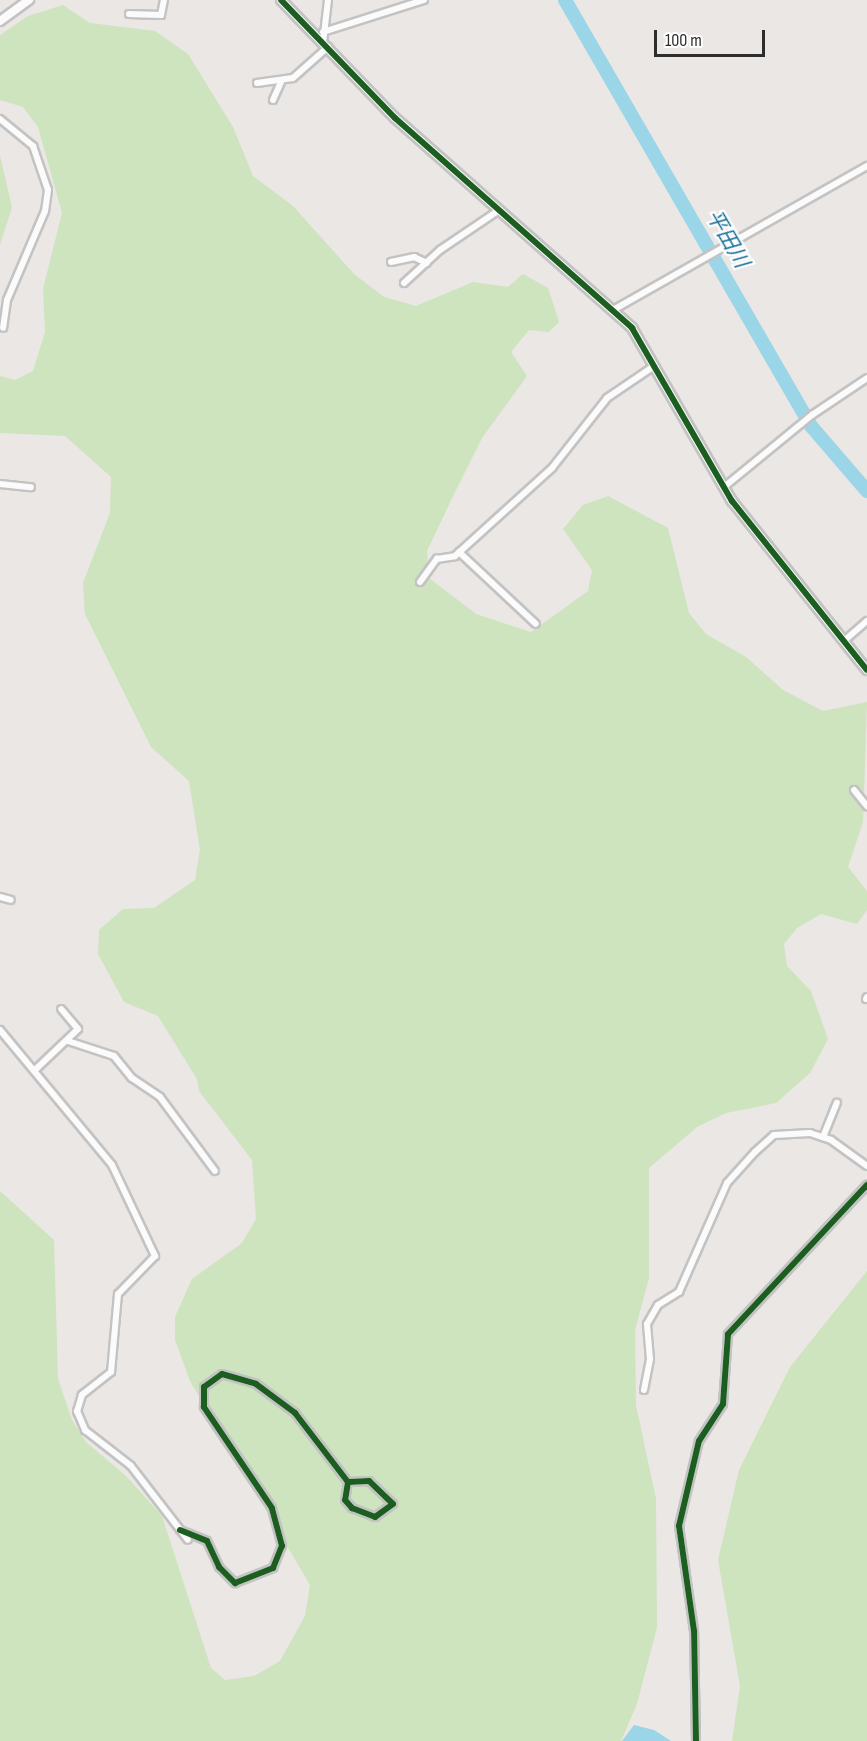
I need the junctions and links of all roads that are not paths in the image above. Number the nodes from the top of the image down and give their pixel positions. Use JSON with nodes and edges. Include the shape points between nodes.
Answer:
{"nodes":[{"id":1,"x":29,"y":0,"type":"edge"},
{"id":2,"x":164,"y":0,"type":"edge"},
{"id":3,"x":281,"y":0,"type":"edge"},
{"id":4,"x":328,"y":0,"type":"edge"},
{"id":5,"x":424,"y":0,"type":"edge"},
{"id":6,"x":129,"y":14,"type":"dead end"},
{"id":7,"x":0,"y":21,"type":"edge"},
{"id":8,"x":324,"y":32,"type":"junction"},
{"id":9,"x":326,"y":45,"type":"junction"},
{"id":10,"x":281,"y":81,"type":"junction"},
{"id":11,"x":257,"y":83,"type":"dead end"},
{"id":12,"x":273,"y":100,"type":"dead end"},
{"id":13,"x":0,"y":119,"type":"edge"},
{"id":14,"x":867,"y":166,"type":"edge"},
{"id":15,"x":499,"y":210,"type":"junction"},
{"id":16,"x":391,"y":262,"type":"dead end"},
{"id":17,"x":427,"y":263,"type":"junction"},
{"id":18,"x":404,"y":284,"type":"dead end"},
{"id":19,"x":615,"y":309,"type":"junction"},
{"id":20,"x":3,"y":328,"type":"dead end"},
{"id":21,"x":654,"y":366,"type":"junction"},
{"id":22,"x":867,"y":378,"type":"edge"},
{"id":23,"x":0,"y":484,"type":"edge"},
{"id":24,"x":31,"y":487,"type":"dead end"},
{"id":25,"x":724,"y":487,"type":"junction"},
{"id":26,"x":459,"y":552,"type":"junction"},
{"id":27,"x":420,"y":582,"type":"dead end"},
{"id":28,"x":867,"y":621,"type":"edge"},
{"id":29,"x":536,"y":624,"type":"dead end"},
{"id":30,"x":845,"y":640,"type":"junction"},
{"id":31,"x":867,"y":670,"type":"edge"},
{"id":32,"x":854,"y":790,"type":"dead end"},
{"id":33,"x":867,"y":806,"type":"edge"},
{"id":34,"x":0,"y":897,"type":"edge"},
{"id":35,"x":11,"y":900,"type":"dead end"},
{"id":36,"x":61,"y":1009,"type":"dead end"},
{"id":37,"x":0,"y":1030,"type":"edge"},
{"id":38,"x":68,"y":1041,"type":"junction"},
{"id":39,"x":36,"y":1069,"type":"junction"},
{"id":40,"x":837,"y":1102,"type":"dead end"},
{"id":41,"x":823,"y":1137,"type":"junction"},
{"id":42,"x":867,"y":1166,"type":"edge"},
{"id":43,"x":215,"y":1172,"type":"dead end"},
{"id":44,"x":867,"y":1185,"type":"edge"},
{"id":45,"x":644,"y":1390,"type":"dead end"},
{"id":46,"x":348,"y":1482,"type":"junction"},
{"id":47,"x":180,"y":1530,"type":"junction"},
{"id":48,"x":188,"y":1540,"type":"dead end"},
{"id":49,"x":696,"y":1741,"type":"edge"}],
"edges":[{"from":1,"to":7,"type":"street"},
{"from":2,"to":6,"type":"street","via":[[161,15]]},
{"from":3,"to":9,"type":"street"},
{"from":4,"to":8,"type":"street"},
{"from":5,"to":8,"type":"street"},
{"from":8,"to":9,"type":"street"},
{"from":9,"to":10,"type":"street","via":[[293,78]]},
{"from":9,"to":15,"type":"street","via":[[395,118]]},
{"from":10,"to":11,"type":"street"},
{"from":10,"to":12,"type":"street"},
{"from":13,"to":20,"type":"street","via":[[33,146],[48,190],[45,211],[7,300]]},
{"from":14,"to":19,"type":"street"},
{"from":15,"to":17,"type":"street"},
{"from":15,"to":19,"type":"street"},
{"from":16,"to":17,"type":"street","via":[[414,257]]},
{"from":17,"to":18,"type":"street"},
{"from":19,"to":21,"type":"street"},
{"from":21,"to":25,"type":"street"},
{"from":21,"to":26,"type":"street","via":[[607,398],[552,468]]},
{"from":22,"to":25,"type":"street","via":[[811,416]]},
{"from":23,"to":24,"type":"street"},
{"from":25,"to":30,"type":"street"},
{"from":26,"to":27,"type":"street","via":[[437,559]]},
{"from":26,"to":29,"type":"street"},
{"from":28,"to":30,"type":"street"},
{"from":30,"to":31,"type":"street"},
{"from":32,"to":33,"type":"street"},
{"from":34,"to":35,"type":"street"},
{"from":36,"to":38,"type":"street","via":[[78,1024]]},
{"from":37,"to":39,"type":"street"},
{"from":38,"to":39,"type":"street"},
{"from":38,"to":43,"type":"street","via":[[114,1056],[132,1078],[160,1096]]},
{"from":39,"to":47,"type":"street","via":[[112,1165],[155,1256],[118,1294],[111,1372],[78,1400],[78,1419],[131,1466]]},
{"from":40,"to":41,"type":"street"},
{"from":41,"to":42,"type":"street"},
{"from":41,"to":45,"type":"street","via":[[774,1136],[727,1184],[679,1292],[658,1305],[647,1324],[650,1359]]},
{"from":44,"to":49,"type":"street","via":[[728,1334],[723,1404],[699,1441],[679,1526],[694,1631]]},
{"from":46,"to":46,"type":"street","via":[[345,1500],[366,1516],[382,1515],[393,1504],[369,1481]]},
{"from":46,"to":47,"type":"street","via":[[276,1395],[239,1376],[222,1374],[204,1387],[204,1407],[272,1508],[282,1546],[273,1568],[235,1583],[219,1567],[207,1541]]},
{"from":47,"to":48,"type":"street"}]}
